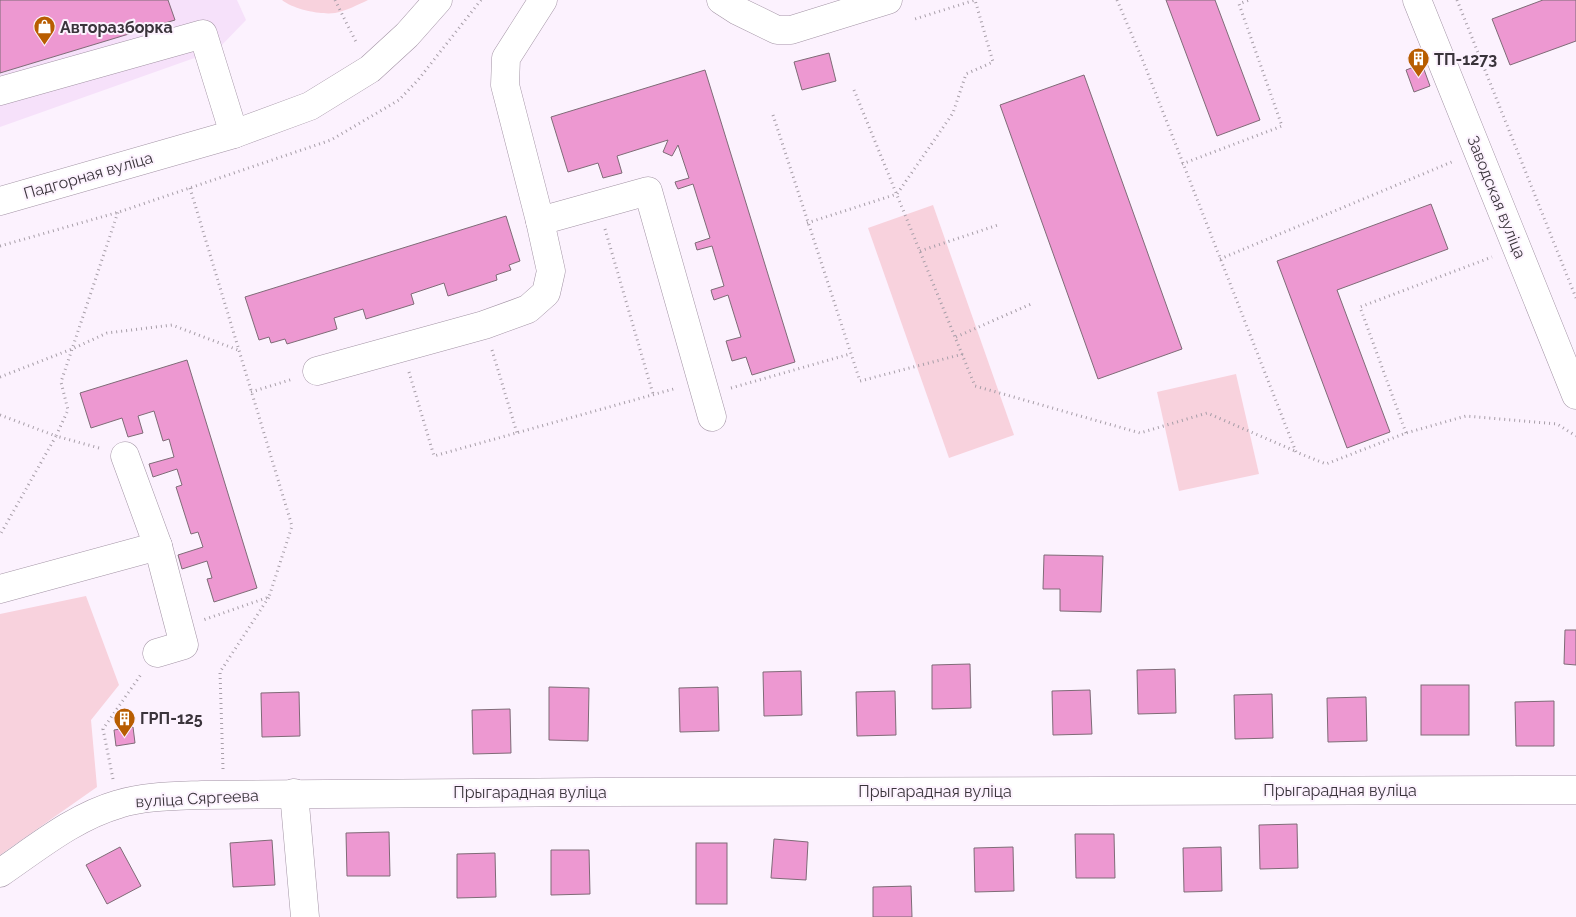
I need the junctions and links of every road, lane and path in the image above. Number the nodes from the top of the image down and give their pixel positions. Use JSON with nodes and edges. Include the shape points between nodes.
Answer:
{"nodes":[{"id":1,"x":335,"y":0,"type":"edge"},
{"id":2,"x":438,"y":0,"type":"edge"},
{"id":3,"x":543,"y":0,"type":"edge"},
{"id":4,"x":721,"y":0,"type":"edge"},
{"id":5,"x":888,"y":0,"type":"edge"},
{"id":6,"x":1117,"y":0,"type":"edge"},
{"id":7,"x":1249,"y":0,"type":"edge"},
{"id":8,"x":1417,"y":0,"type":"edge"},
{"id":9,"x":1457,"y":0,"type":"edge"},
{"id":10,"x":915,"y":19,"type":"dead end"},
{"id":11,"x":370,"y":69,"type":"junction"},
{"id":12,"x":854,"y":90,"type":"dead end"},
{"id":13,"x":0,"y":91,"type":"edge"},
{"id":14,"x":773,"y":115,"type":"dead end"},
{"id":15,"x":234,"y":134,"type":"junction"},
{"id":16,"x":1462,"y":158,"type":"dead end"},
{"id":17,"x":1182,"y":164,"type":"junction"},
{"id":18,"x":190,"y":188,"type":"dead end"},
{"id":19,"x":897,"y":194,"type":"junction"},
{"id":20,"x":0,"y":201,"type":"edge"},
{"id":21,"x":598,"y":205,"type":"junction"},
{"id":22,"x":119,"y":212,"type":"dead end"},
{"id":23,"x":540,"y":221,"type":"junction"},
{"id":24,"x":807,"y":223,"type":"junction"},
{"id":25,"x":998,"y":225,"type":"dead end"},
{"id":26,"x":920,"y":251,"type":"junction"},
{"id":27,"x":1493,"y":257,"type":"dead end"},
{"id":28,"x":1220,"y":259,"type":"junction"},
{"id":29,"x":1576,"y":298,"type":"edge"},
{"id":30,"x":1031,"y":304,"type":"dead end"},
{"id":31,"x":484,"y":325,"type":"junction"},
{"id":32,"x":956,"y":337,"type":"junction"},
{"id":33,"x":402,"y":348,"type":"junction"},
{"id":34,"x":72,"y":349,"type":"junction"},
{"id":35,"x":238,"y":350,"type":"junction"},
{"id":36,"x":850,"y":354,"type":"junction"},
{"id":37,"x":963,"y":354,"type":"junction"},
{"id":38,"x":317,"y":371,"type":"joint"},
{"id":39,"x":0,"y":376,"type":"edge"},
{"id":40,"x":251,"y":392,"type":"junction"},
{"id":41,"x":653,"y":394,"type":"junction"},
{"id":42,"x":1576,"y":395,"type":"edge"},
{"id":43,"x":707,"y":398,"type":"junction"},
{"id":44,"x":0,"y":415,"type":"edge"},
{"id":45,"x":517,"y":433,"type":"junction"},
{"id":46,"x":1406,"y":433,"type":"junction"},
{"id":47,"x":56,"y":436,"type":"junction"},
{"id":48,"x":1576,"y":436,"type":"edge"},
{"id":49,"x":1296,"y":452,"type":"junction"},
{"id":50,"x":125,"y":456,"type":"joint"},
{"id":51,"x":0,"y":535,"type":"edge"},
{"id":52,"x":158,"y":546,"type":"junction"},
{"id":53,"x":0,"y":589,"type":"edge"},
{"id":54,"x":269,"y":597,"type":"junction"},
{"id":55,"x":179,"y":628,"type":"junction"},
{"id":56,"x":157,"y":652,"type":"joint"},
{"id":57,"x":1576,"y":790,"type":"edge"},
{"id":58,"x":294,"y":793,"type":"junction"},
{"id":59,"x":223,"y":794,"type":"junction"},
{"id":60,"x":121,"y":803,"type":"junction"},
{"id":61,"x":0,"y":873,"type":"edge"},
{"id":62,"x":305,"y":917,"type":"edge"}],
"edges":[{"from":1,"to":11,"type":"path"},
{"from":2,"to":11,"type":"street","name":"Падгорная вуліца","via":[[407,36]]},
{"from":3,"to":23,"type":"street","via":[[506,58],[504,85]]},
{"from":4,"to":5,"type":"street","via":[[777,30],[791,30]]},
{"from":6,"to":17,"type":"path"},
{"from":7,"to":17,"type":"path","via":[[1239,4],[1282,126]]},
{"from":8,"to":42,"type":"street","name":"Заводская вуліца"},
{"from":9,"to":29,"type":"path"},
{"from":10,"to":19,"type":"path","via":[[975,0],[993,62],[966,74],[953,113]]},
{"from":11,"to":15,"type":"street","name":"Падгорная вуліца","via":[[310,106]]},
{"from":12,"to":19,"type":"path"},
{"from":13,"to":15,"type":"street","via":[[203,34]]},
{"from":14,"to":24,"type":"path"},
{"from":15,"to":20,"type":"street","name":"Падгорная вуліца"},
{"from":16,"to":28,"type":"path"},
{"from":17,"to":28,"type":"path"},
{"from":18,"to":35,"type":"path"},
{"from":19,"to":24,"type":"path"},
{"from":19,"to":26,"type":"path"},
{"from":21,"to":23,"type":"street"},
{"from":21,"to":41,"type":"path"},
{"from":21,"to":43,"type":"street","via":[[648,191]]},
{"from":22,"to":34,"type":"path"},
{"from":23,"to":31,"type":"street","via":[[551,271],[546,293],[528,309]]},
{"from":24,"to":36,"type":"path"},
{"from":25,"to":26,"type":"path"},
{"from":26,"to":32,"type":"path"},
{"from":27,"to":46,"type":"path","via":[[1360,307]]},
{"from":28,"to":49,"type":"path"},
{"from":30,"to":32,"type":"path"},
{"from":31,"to":33,"type":"street"},
{"from":31,"to":45,"type":"path"},
{"from":32,"to":37,"type":"path"},
{"from":33,"to":38,"type":"street"},
{"from":33,"to":45,"type":"path","via":[[434,456]]},
{"from":34,"to":35,"type":"path","via":[[107,333],[172,325]]},
{"from":34,"to":39,"type":"path"},
{"from":34,"to":47,"type":"path","via":[[61,382],[68,410]]},
{"from":35,"to":40,"type":"path"},
{"from":36,"to":37,"type":"path","via":[[860,381]]},
{"from":36,"to":43,"type":"path"},
{"from":37,"to":49,"type":"path","via":[[975,386],[1140,433],[1207,413]]},
{"from":38,"to":40,"type":"path"},
{"from":40,"to":54,"type":"path","via":[[292,526]]},
{"from":41,"to":43,"type":"path"},
{"from":41,"to":45,"type":"path"},
{"from":44,"to":47,"type":"path"},
{"from":46,"to":48,"type":"path","via":[[1466,416],[1557,424]]},
{"from":46,"to":49,"type":"path","via":[[1326,464]]},
{"from":47,"to":50,"type":"path"},
{"from":47,"to":51,"type":"path"},
{"from":50,"to":52,"type":"street"},
{"from":52,"to":53,"type":"street"},
{"from":52,"to":55,"type":"street"},
{"from":54,"to":55,"type":"path"},
{"from":54,"to":59,"type":"path","via":[[220,672]]},
{"from":55,"to":56,"type":"street","via":[[184,646]]},
{"from":56,"to":60,"type":"path","via":[[103,729]]},
{"from":57,"to":58,"type":"street","name":"Прыгарадная вуліца"},
{"from":58,"to":59,"type":"street","name":"вуліца Сяргеева"},
{"from":58,"to":62,"type":"street"},
{"from":59,"to":60,"type":"street","name":"вуліца Сяргеева","via":[[160,797]]},
{"from":60,"to":61,"type":"street","name":"вуліца Сяргеева","via":[[62,830]]}]}
